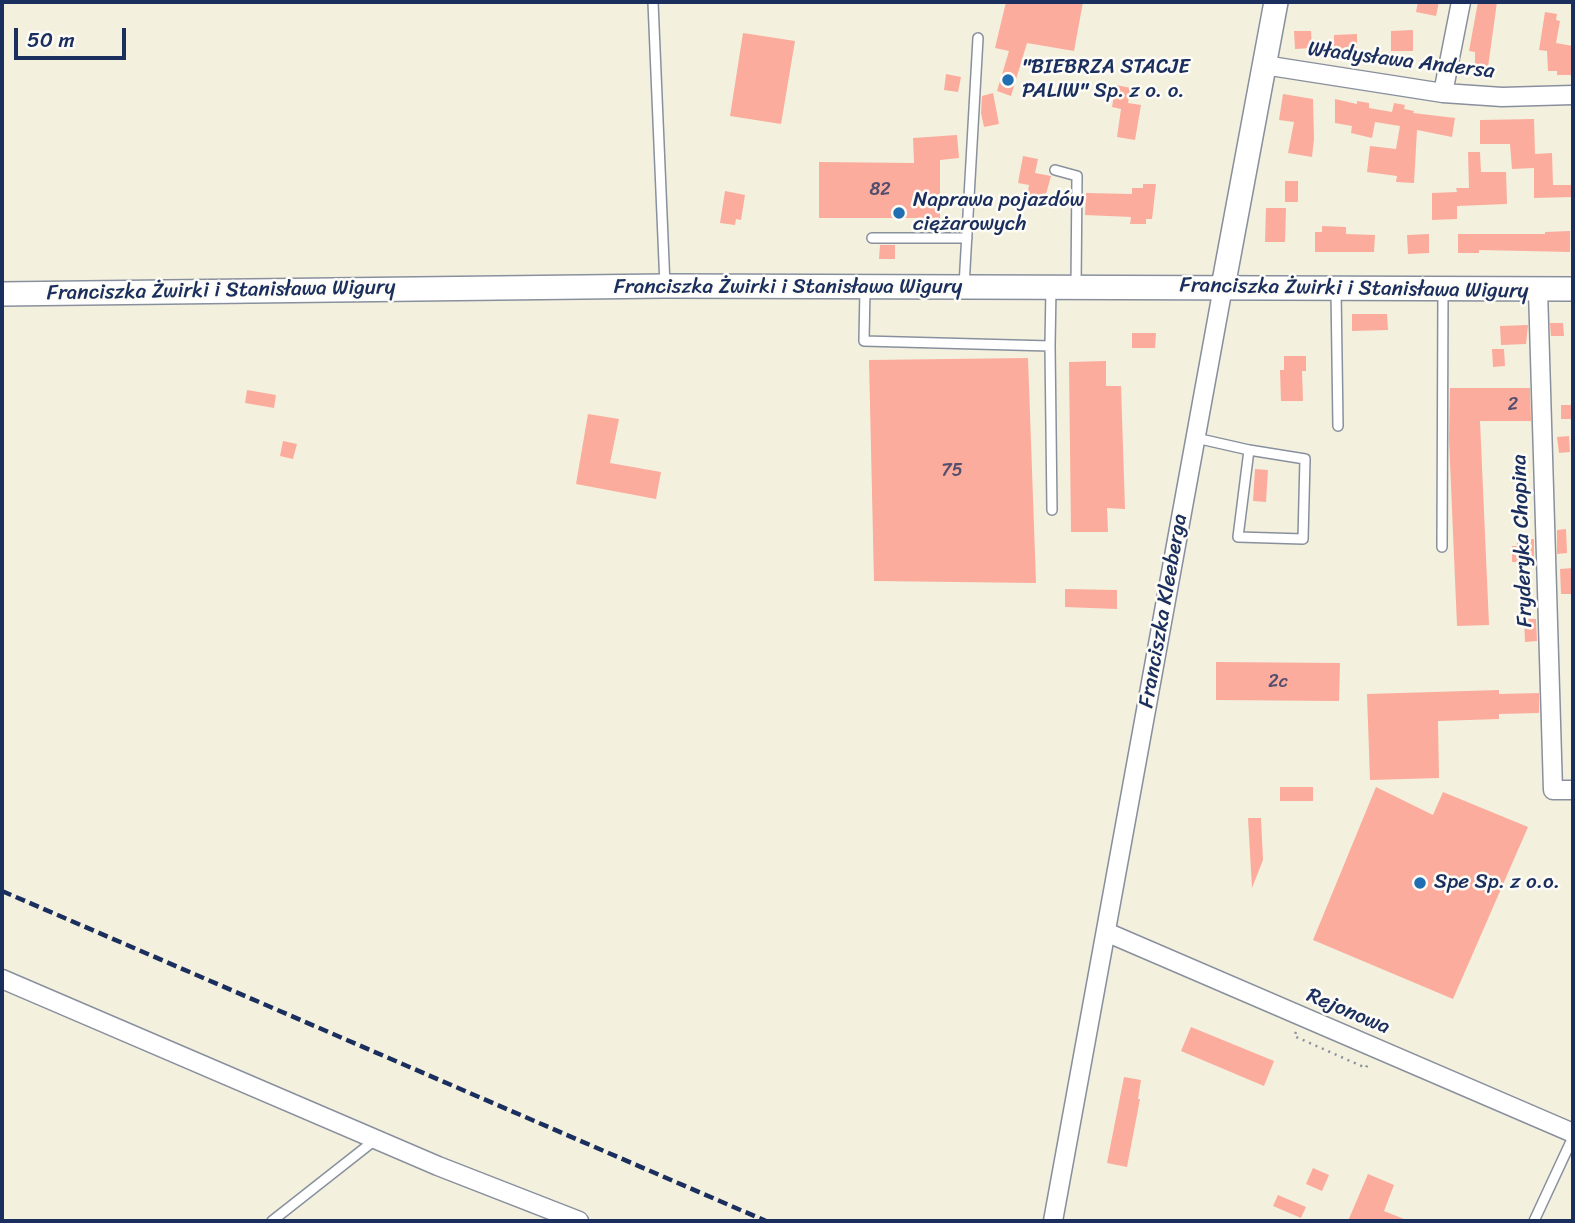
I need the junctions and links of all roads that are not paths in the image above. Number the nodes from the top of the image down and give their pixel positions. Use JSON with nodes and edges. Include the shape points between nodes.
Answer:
{"nodes":[{"id":1,"x":653,"y":2,"type":"edge"},
{"id":2,"x":1276,"y":2,"type":"edge"},
{"id":3,"x":1461,"y":2,"type":"edge"},
{"id":4,"x":978,"y":38,"type":"dead end"},
{"id":5,"x":1264,"y":65,"type":"junction"},
{"id":6,"x":1443,"y":93,"type":"junction"},
{"id":7,"x":1573,"y":95,"type":"edge"},
{"id":8,"x":1055,"y":170,"type":"dead end"},
{"id":9,"x":872,"y":237,"type":"dead end"},
{"id":10,"x":967,"y":238,"type":"junction"},
{"id":11,"x":665,"y":286,"type":"junction"},
{"id":12,"x":865,"y":287,"type":"junction"},
{"id":13,"x":1076,"y":287,"type":"junction"},
{"id":14,"x":1223,"y":287,"type":"junction"},
{"id":15,"x":964,"y":288,"type":"junction"},
{"id":16,"x":1051,"y":288,"type":"junction"},
{"id":17,"x":1336,"y":288,"type":"junction"},
{"id":18,"x":1443,"y":289,"type":"junction"},
{"id":19,"x":1573,"y":289,"type":"edge"},
{"id":20,"x":1538,"y":290,"type":"junction"},
{"id":21,"x":2,"y":294,"type":"edge"},
{"id":22,"x":1050,"y":346,"type":"junction"},
{"id":23,"x":1338,"y":426,"type":"dead end"},
{"id":24,"x":1196,"y":438,"type":"junction"},
{"id":25,"x":1249,"y":450,"type":"junction"},
{"id":26,"x":1052,"y":510,"type":"dead end"},
{"id":27,"x":1442,"y":547,"type":"dead end"},
{"id":28,"x":1573,"y":790,"type":"edge"},
{"id":29,"x":1105,"y":932,"type":"junction"},
{"id":30,"x":2,"y":979,"type":"edge"},
{"id":31,"x":1573,"y":1135,"type":"edge"},
{"id":32,"x":376,"y":1139,"type":"junction"},
{"id":33,"x":272,"y":1221,"type":"edge"},
{"id":34,"x":579,"y":1221,"type":"edge"},
{"id":35,"x":1053,"y":1221,"type":"edge"},
{"id":36,"x":1534,"y":1221,"type":"edge"}],
"edges":[{"from":1,"to":11,"type":"lane"},
{"from":2,"to":5,"type":"street","name":"Franciszka Kleeberga"},
{"from":3,"to":6,"type":"street"},
{"from":4,"to":10,"type":"lane"},
{"from":5,"to":6,"type":"street","name":"Władysława Andersa"},
{"from":5,"to":14,"type":"street","name":"Franciszka Kleeberga"},
{"from":6,"to":7,"type":"street","name":"Władysława Andersa"},
{"from":8,"to":13,"type":"lane","via":[[1077,176]]},
{"from":9,"to":10,"type":"lane"},
{"from":10,"to":15,"type":"lane"},
{"from":11,"to":12,"type":"street","name":"Franciszka Żwirki i Stanisława Wigury"},
{"from":11,"to":21,"type":"street","name":"Franciszka Żwirki i Stanisława Wigury"},
{"from":12,"to":15,"type":"street","name":"Franciszka Żwirki i Stanisława Wigury"},
{"from":12,"to":22,"type":"lane","via":[[864,341]]},
{"from":13,"to":14,"type":"street","name":"Franciszka Żwirki i Stanisława Wigury"},
{"from":13,"to":16,"type":"street","name":"Franciszka Żwirki i Stanisława Wigury"},
{"from":14,"to":17,"type":"street","name":"Franciszka Żwirki i Stanisława Wigury"},
{"from":14,"to":24,"type":"street","name":"Franciszka Kleeberga"},
{"from":15,"to":16,"type":"street","name":"Franciszka Żwirki i Stanisława Wigury"},
{"from":16,"to":22,"type":"lane"},
{"from":17,"to":18,"type":"street","name":"Franciszka Żwirki i Stanisława Wigury"},
{"from":17,"to":23,"type":"lane"},
{"from":18,"to":20,"type":"street","name":"Franciszka Żwirki i Stanisława Wigury"},
{"from":18,"to":27,"type":"lane"},
{"from":19,"to":20,"type":"street","name":"Franciszka Żwirki i Stanisława Wigury"},
{"from":20,"to":28,"type":"street","name":"Fryderyka Chopina","via":[[1553,790]]},
{"from":22,"to":26,"type":"lane"},
{"from":24,"to":25,"type":"lane"},
{"from":24,"to":29,"type":"street","name":"Franciszka Kleeberga"},
{"from":25,"to":25,"type":"lane","via":[[1238,537],[1303,539],[1305,459]]},
{"from":29,"to":31,"type":"street","name":"Rejonowa"},
{"from":29,"to":35,"type":"street","name":"Franciszka Kleeberga"},
{"from":30,"to":32,"type":"street"},
{"from":31,"to":36,"type":"lane"},
{"from":32,"to":33,"type":"lane"},
{"from":32,"to":34,"type":"street"}]}
